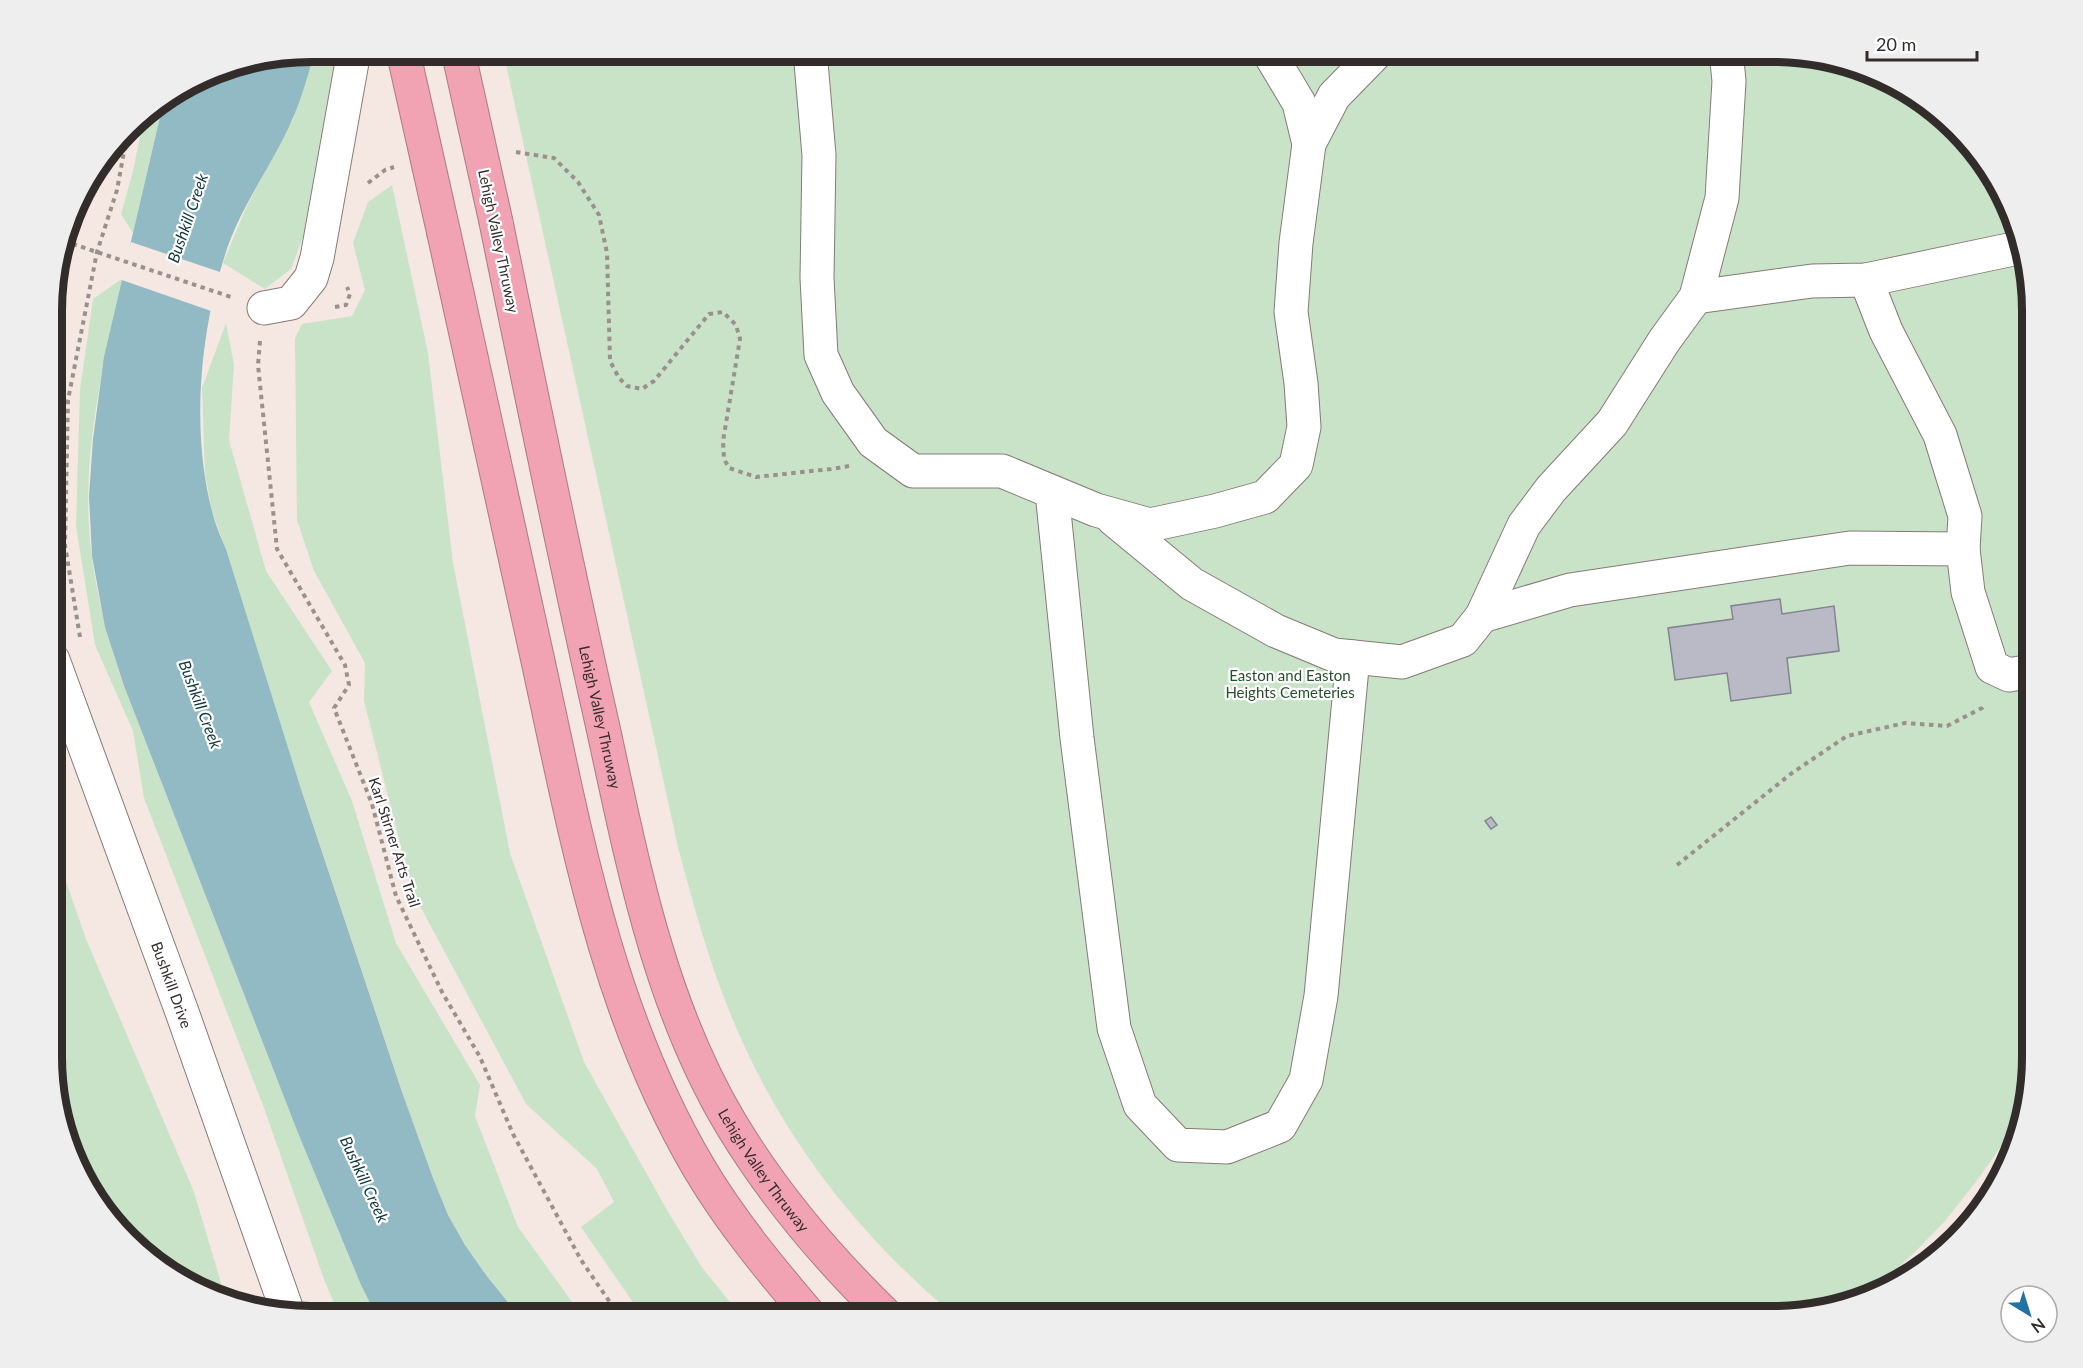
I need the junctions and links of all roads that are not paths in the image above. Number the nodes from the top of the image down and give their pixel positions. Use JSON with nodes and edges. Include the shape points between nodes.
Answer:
{"nodes":[{"id":1,"x":352,"y":62,"type":"edge"},
{"id":2,"x":405,"y":62,"type":"edge"},
{"id":3,"x":460,"y":62,"type":"edge"},
{"id":4,"x":811,"y":62,"type":"edge"},
{"id":5,"x":1275,"y":62,"type":"edge"},
{"id":6,"x":1367,"y":62,"type":"edge"},
{"id":7,"x":1727,"y":62,"type":"edge"},
{"id":8,"x":1309,"y":144,"type":"junction"},
{"id":9,"x":2014,"y":249,"type":"edge"},
{"id":10,"x":1866,"y":280,"type":"junction"},
{"id":11,"x":1696,"y":297,"type":"junction"},
{"id":12,"x":277,"y":306,"type":"road end"},
{"id":13,"x":1052,"y":492,"type":"junction"},
{"id":14,"x":1104,"y":512,"type":"junction"},
{"id":15,"x":1963,"y":549,"type":"junction"},
{"id":16,"x":1482,"y":616,"type":"junction"},
{"id":17,"x":67,"y":653,"type":"edge"},
{"id":18,"x":1353,"y":657,"type":"junction"},
{"id":19,"x":2020,"y":673,"type":"edge"},
{"id":20,"x":285,"y":1305,"type":"edge"},
{"id":21,"x":802,"y":1306,"type":"edge"},
{"id":22,"x":877,"y":1306,"type":"edge"}],
"edges":[{"from":1,"to":12,"type":"street","via":[[317,258],[310,278]]},
{"from":2,"to":21,"type":"highway","bridge":true,"via":[[584,871],[620,998],[641,1052],[699,1168],[735,1222]]},
{"from":3,"to":22,"type":"highway","name":"Lehigh Valley Thruway","bridge":true,"via":[[632,858],[676,1008],[730,1122],[763,1174],[803,1227]]},
{"from":4,"to":13,"type":"street","via":[[819,155],[820,355],[838,393],[873,442],[914,471],[1002,471]]},
{"from":5,"to":8,"type":"street","via":[[1299,103]]},
{"from":6,"to":8,"type":"street","via":[[1334,96]]},
{"from":7,"to":11,"type":"street","via":[[1722,198]]},
{"from":8,"to":14,"type":"street","via":[[1291,312],[1304,427],[1296,465],[1265,497],[1215,512],[1150,525]]},
{"from":9,"to":10,"type":"street"},
{"from":10,"to":11,"type":"street","via":[[1812,281]]},
{"from":10,"to":15,"type":"street","via":[[1886,331],[1940,435],[1965,516]]},
{"from":11,"to":16,"type":"street","via":[[1612,423],[1551,489],[1524,525]]},
{"from":13,"to":14,"type":"street"},
{"from":13,"to":18,"type":"street","via":[[1077,738],[1114,1028],[1140,1106],[1178,1145],[1227,1147],[1280,1126],[1306,1080],[1321,996]]},
{"from":14,"to":18,"type":"street","via":[[1192,584],[1276,631],[1334,655]]},
{"from":15,"to":16,"type":"street","via":[[1850,548],[1569,590]]},
{"from":15,"to":19,"type":"street","via":[[1968,592],[1992,667]]},
{"from":16,"to":18,"type":"street","via":[[1463,640],[1402,662]]},
{"from":17,"to":20,"type":"street","name":"Bushkill Drive","via":[[182,1012]]}]}
